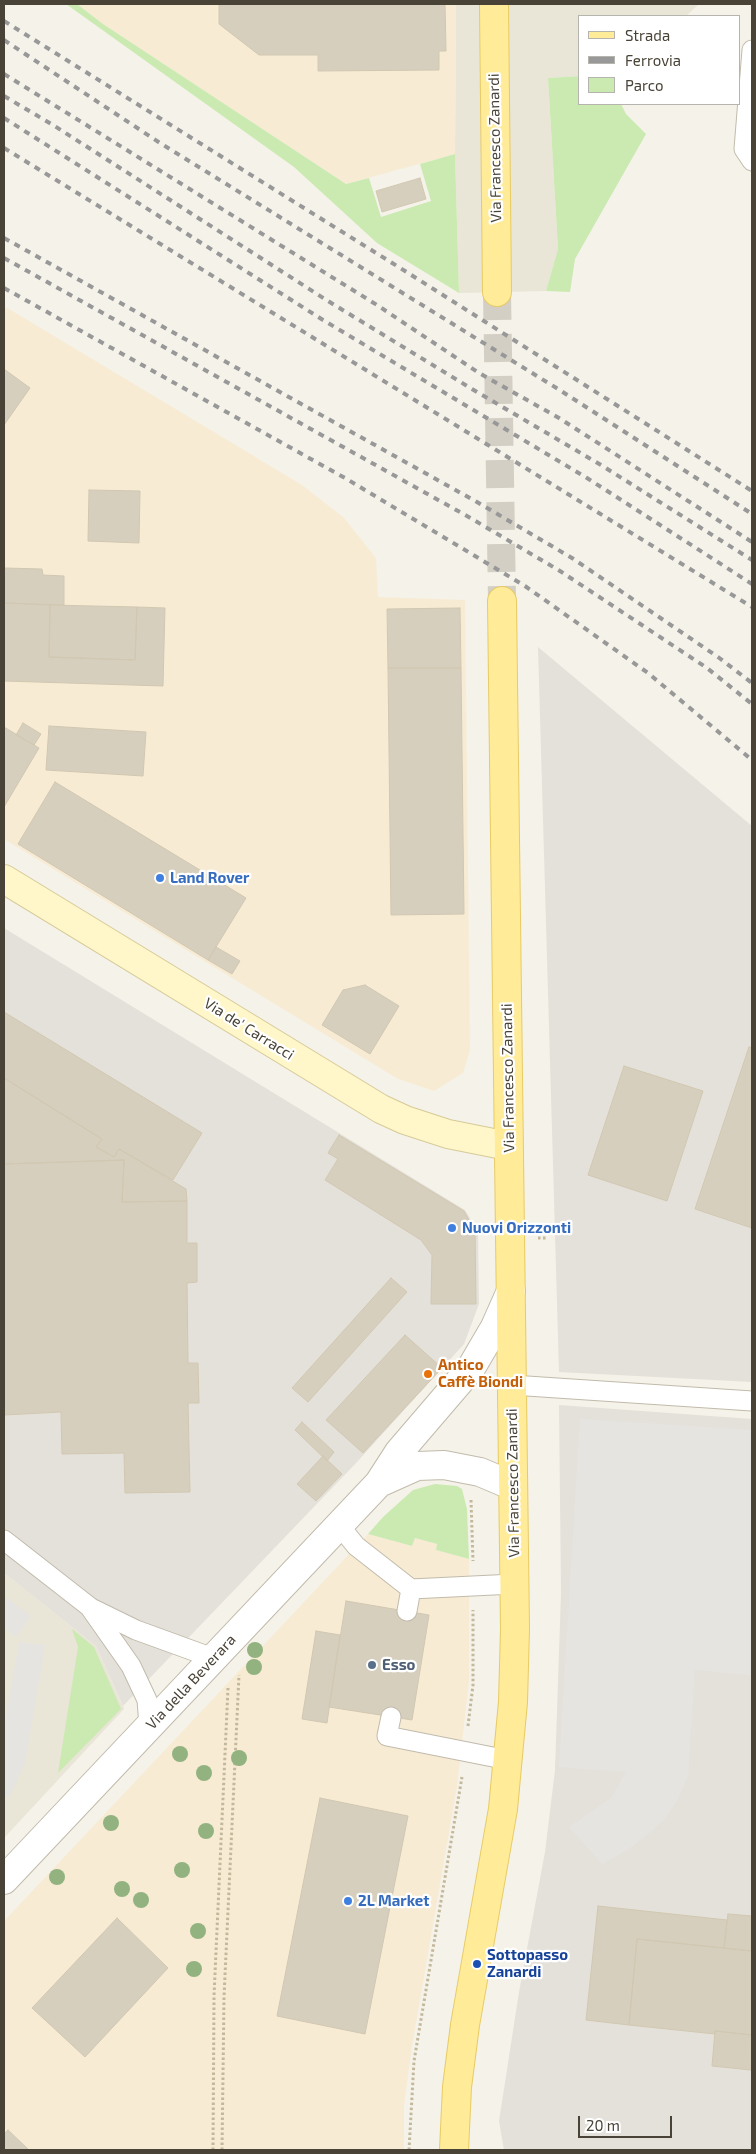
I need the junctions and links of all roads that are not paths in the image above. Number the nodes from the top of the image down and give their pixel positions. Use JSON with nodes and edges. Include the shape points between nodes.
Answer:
{"nodes":[{"id":1,"x":494,"y":4,"type":"edge"},
{"id":2,"x":752,"y":50,"type":"edge"},
{"id":3,"x":752,"y":161,"type":"edge"},
{"id":4,"x":497,"y":292,"type":"tunnel mouth"},
{"id":5,"x":502,"y":601,"type":"tunnel mouth"},
{"id":6,"x":4,"y":879,"type":"edge"},
{"id":7,"x":508,"y":1146,"type":"junction"},
{"id":8,"x":510,"y":1292,"type":"junction"},
{"id":9,"x":512,"y":1385,"type":"junction"},
{"id":10,"x":752,"y":1402,"type":"edge"},
{"id":11,"x":379,"y":1483,"type":"junction"},
{"id":12,"x":513,"y":1486,"type":"junction"},
{"id":13,"x":338,"y":1526,"type":"junction"},
{"id":14,"x":4,"y":1540,"type":"edge"},
{"id":15,"x":514,"y":1584,"type":"junction"},
{"id":16,"x":410,"y":1589,"type":"junction"},
{"id":17,"x":91,"y":1608,"type":"junction"},
{"id":18,"x":407,"y":1611,"type":"dead end"},
{"id":19,"x":213,"y":1658,"type":"junction"},
{"id":20,"x":390,"y":1717,"type":"dead end"},
{"id":21,"x":149,"y":1726,"type":"junction"},
{"id":22,"x":508,"y":1760,"type":"junction"},
{"id":23,"x":4,"y":1880,"type":"edge"},
{"id":24,"x":454,"y":2150,"type":"edge"}],
"edges":[{"from":1,"to":4,"type":"main road","name":"Via Francesco Zanardi"},
{"from":2,"to":3,"type":"lane","via":[[744,149]]},
{"from":5,"to":7,"type":"main road","name":"Via Francesco Zanardi"},
{"from":6,"to":7,"type":"street","name":"Via de' Carracci","via":[[381,1109],[448,1134]]},
{"from":7,"to":8,"type":"main road","name":"Via Francesco Zanardi"},
{"from":8,"to":9,"type":"main road","name":"Via Francesco Zanardi"},
{"from":8,"to":11,"type":"street","name":"Via della Beverara","via":[[495,1327],[470,1368],[411,1437]]},
{"from":9,"to":10,"type":"lane"},
{"from":9,"to":12,"type":"main road","name":"Via Francesco Zanardi"},
{"from":11,"to":12,"type":"street","name":"Via della Beverara","via":[[417,1466],[444,1464],[472,1469]]},
{"from":11,"to":13,"type":"street","name":"Via della Beverara"},
{"from":12,"to":15,"type":"main road","name":"Via Francesco Zanardi"},
{"from":13,"to":16,"type":"lane","via":[[356,1546]]},
{"from":13,"to":19,"type":"street","name":"Via della Beverara"},
{"from":14,"to":17,"type":"lane"},
{"from":15,"to":16,"type":"lane"},
{"from":15,"to":22,"type":"main road","name":"Via Francesco Zanardi","via":[[513,1702]]},
{"from":16,"to":18,"type":"lane"},
{"from":17,"to":19,"type":"lane","via":[[136,1630]]},
{"from":17,"to":21,"type":"lane","via":[[131,1666],[147,1700]]},
{"from":19,"to":21,"type":"street","name":"Via della Beverara"},
{"from":20,"to":22,"type":"lane","via":[[388,1736]]},
{"from":21,"to":23,"type":"street","name":"Via della Beverara"},
{"from":22,"to":24,"type":"main road","name":"Via Francesco Zanardi","via":[[490,1892],[464,2025]]}]}
